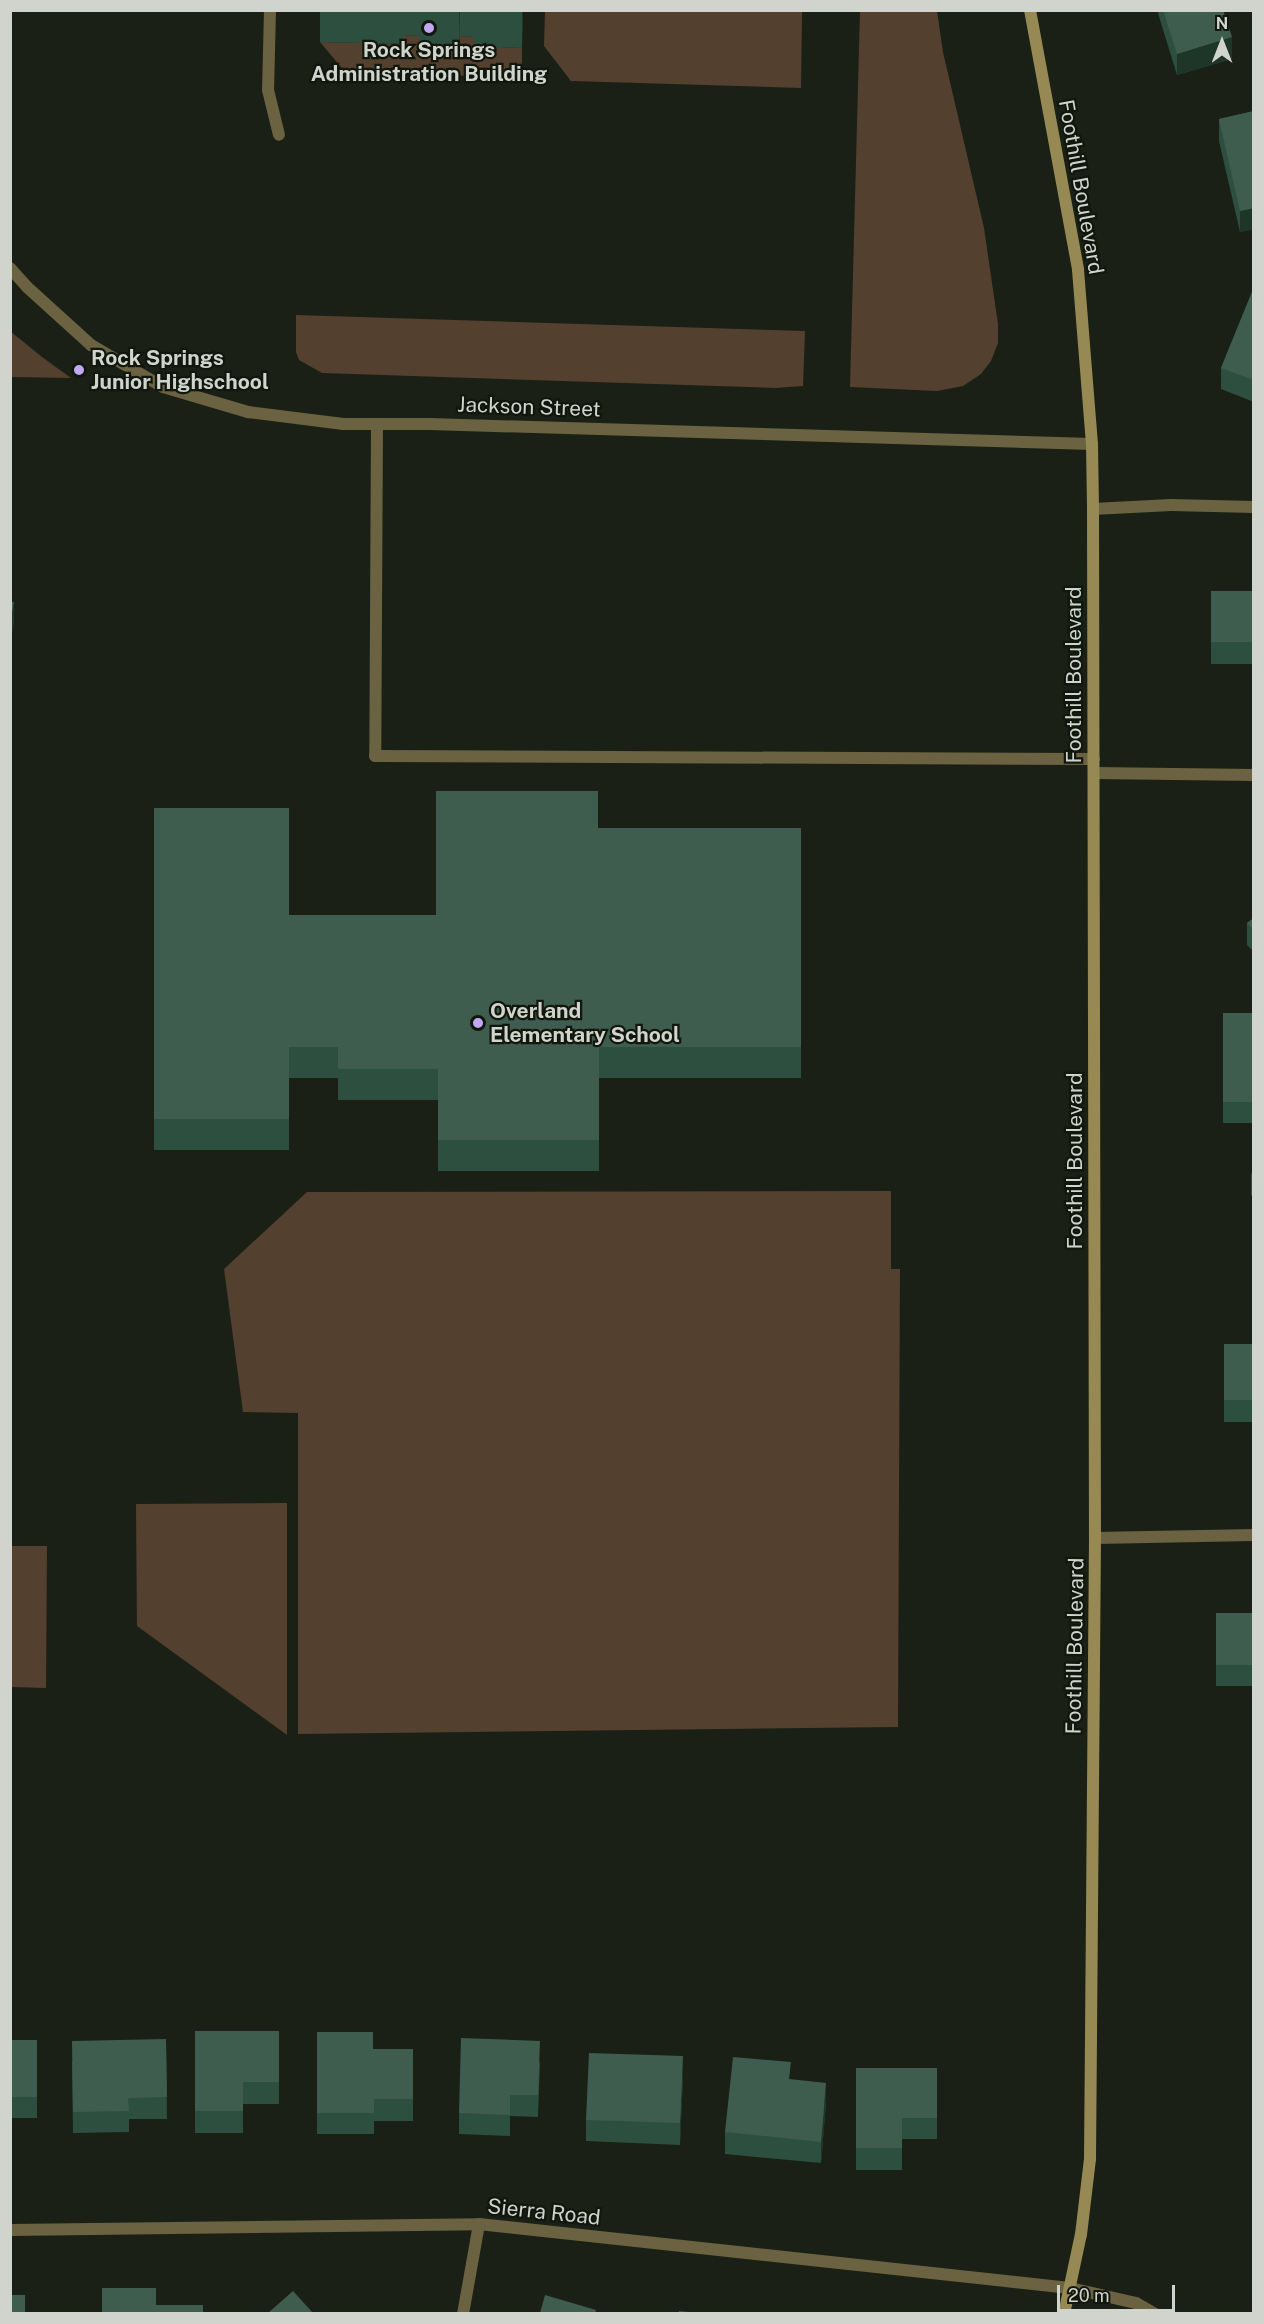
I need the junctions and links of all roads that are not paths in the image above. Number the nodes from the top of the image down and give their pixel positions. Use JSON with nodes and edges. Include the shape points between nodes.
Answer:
{"nodes":[{"id":1,"x":270,"y":10,"type":"edge"},
{"id":2,"x":1030,"y":10,"type":"edge"},
{"id":3,"x":279,"y":135,"type":"dead end"},
{"id":4,"x":10,"y":268,"type":"edge"},
{"id":5,"x":377,"y":424,"type":"junction"},
{"id":6,"x":1092,"y":444,"type":"junction"},
{"id":7,"x":1254,"y":507,"type":"edge"},
{"id":8,"x":1093,"y":509,"type":"junction"},
{"id":9,"x":1094,"y":759,"type":"junction"},
{"id":10,"x":1094,"y":772,"type":"junction"},
{"id":11,"x":1254,"y":775,"type":"edge"},
{"id":12,"x":1254,"y":1534,"type":"edge"},
{"id":13,"x":1095,"y":1538,"type":"junction"},
{"id":14,"x":479,"y":2224,"type":"junction"},
{"id":15,"x":10,"y":2230,"type":"edge"},
{"id":16,"x":1070,"y":2288,"type":"junction"},
{"id":17,"x":463,"y":2313,"type":"edge"},
{"id":18,"x":1064,"y":2313,"type":"edge"},
{"id":19,"x":1155,"y":2313,"type":"edge"}],
"edges":[{"from":1,"to":3,"type":"street","via":[[268,90]]},
{"from":2,"to":6,"type":"main road","name":"Foothill Boulevard","via":[[1078,270]]},
{"from":4,"to":5,"type":"street","name":"Jackson Street","via":[[91,345],[163,387],[248,412],[343,424]]},
{"from":5,"to":6,"type":"street","name":"Jackson Street"},
{"from":5,"to":9,"type":"street","via":[[375,756]]},
{"from":6,"to":8,"type":"main road","name":"Foothill Boulevard"},
{"from":7,"to":8,"type":"street","via":[[1171,505]]},
{"from":8,"to":9,"type":"main road","name":"Foothill Boulevard"},
{"from":9,"to":10,"type":"main road","name":"Foothill Boulevard"},
{"from":10,"to":11,"type":"street"},
{"from":10,"to":13,"type":"main road","name":"Foothill Boulevard"},
{"from":12,"to":13,"type":"street"},
{"from":13,"to":16,"type":"main road","name":"Foothill Boulevard","via":[[1090,2159]]},
{"from":14,"to":15,"type":"street","name":"Sierra Road"},
{"from":14,"to":16,"type":"street","name":"Sierra Road"},
{"from":14,"to":17,"type":"street"},
{"from":16,"to":18,"type":"main road","name":"Foothill Boulevard"},
{"from":16,"to":19,"type":"street","name":"Sierra Road","via":[[1136,2303]]}]}
